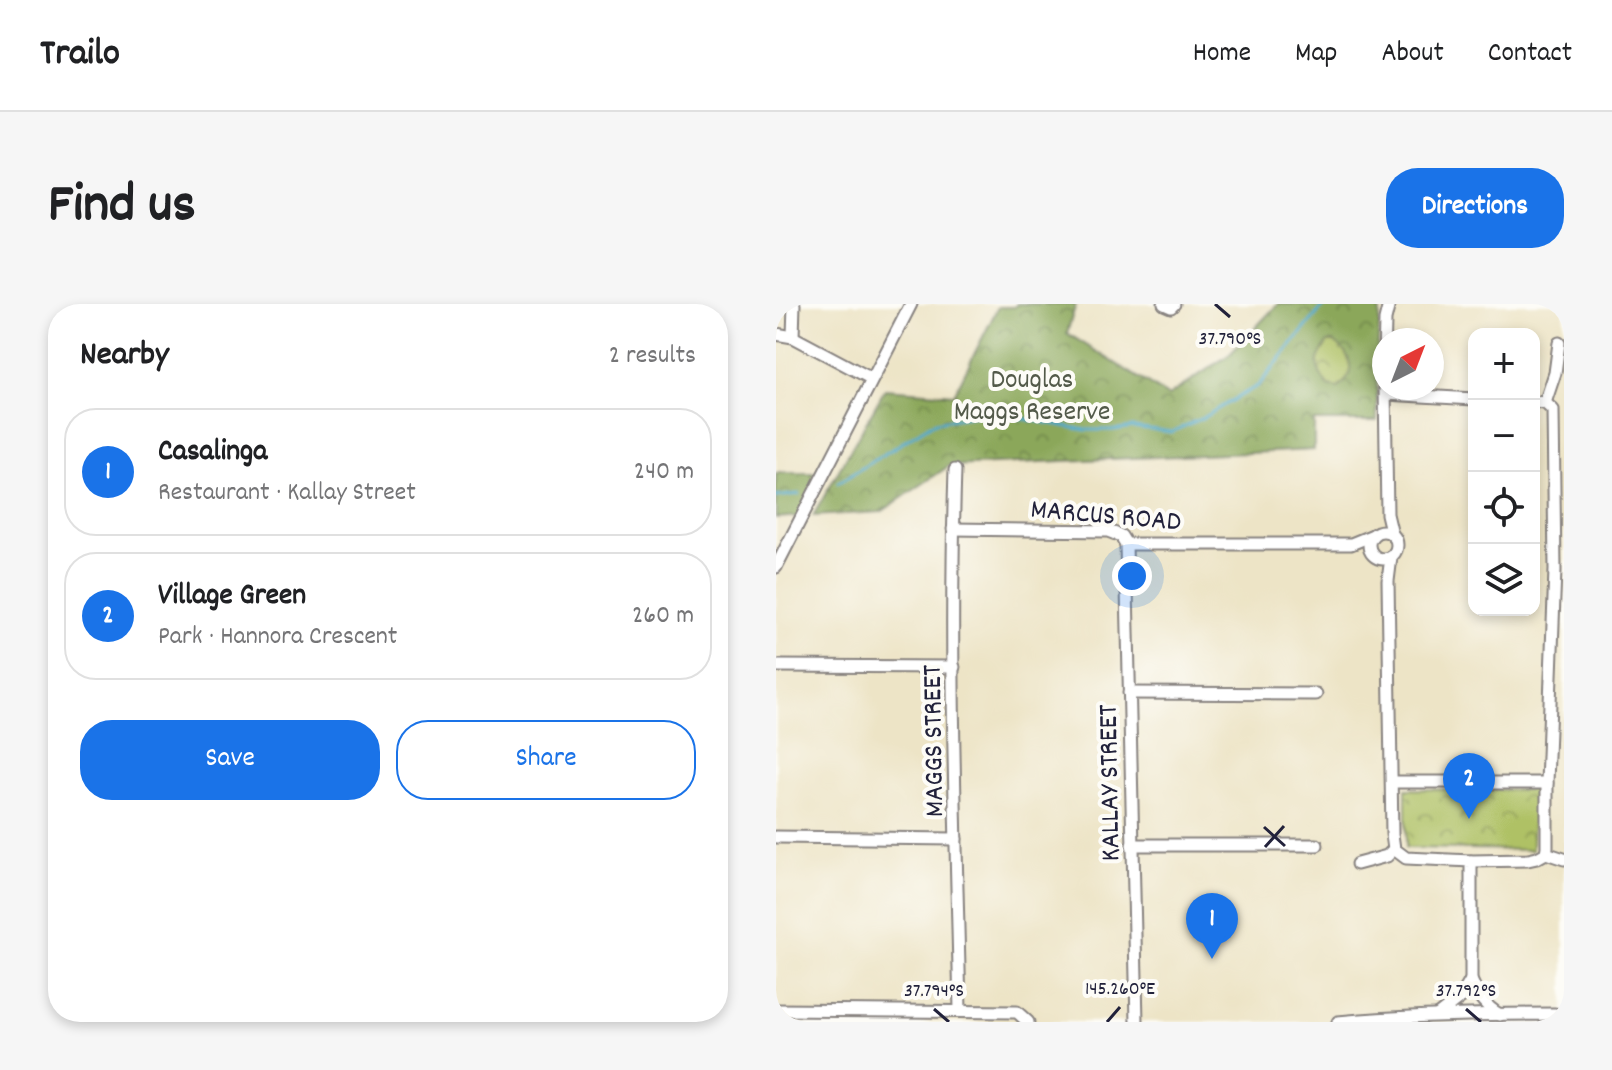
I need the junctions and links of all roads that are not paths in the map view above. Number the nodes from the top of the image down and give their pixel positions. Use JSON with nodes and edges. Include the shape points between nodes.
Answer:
{"nodes":[{"id":1,"x":794,"y":304,"type":"edge"},
{"id":2,"x":911,"y":304,"type":"edge"},
{"id":3,"x":1164,"y":304,"type":"edge"},
{"id":4,"x":1174,"y":304,"type":"edge"},
{"id":5,"x":1389,"y":304,"type":"edge"},
{"id":6,"x":1385,"y":328,"type":"edge"},
{"id":7,"x":776,"y":334,"type":"edge"},
{"id":8,"x":793,"y":337,"type":"junction"},
{"id":9,"x":1557,"y":340,"type":"edge"},
{"id":10,"x":872,"y":379,"type":"junction"},
{"id":11,"x":1444,"y":396,"type":"edge"},
{"id":12,"x":1468,"y":398,"type":"edge"},
{"id":13,"x":1385,"y":400,"type":"edge"},
{"id":14,"x":1540,"y":403,"type":"edge"},
{"id":15,"x":955,"y":470,"type":"dead end"},
{"id":16,"x":1387,"y":514,"type":"junction"},
{"id":17,"x":953,"y":529,"type":"junction"},
{"id":18,"x":1375,"y":534,"type":"junction"},
{"id":19,"x":1392,"y":535,"type":"junction"},
{"id":20,"x":1126,"y":544,"type":"junction"},
{"id":21,"x":1351,"y":544,"type":"junction"},
{"id":22,"x":1373,"y":556,"type":"junction"},
{"id":23,"x":1391,"y":557,"type":"junction"},
{"id":24,"x":776,"y":567,"type":"edge"},
{"id":25,"x":1560,"y":570,"type":"edge"},
{"id":26,"x":1388,"y":581,"type":"junction"},
{"id":27,"x":776,"y":666,"type":"edge"},
{"id":28,"x":954,"y":667,"type":"junction"},
{"id":29,"x":1129,"y":693,"type":"junction"},
{"id":30,"x":1316,"y":694,"type":"dead end"},
{"id":31,"x":1393,"y":782,"type":"junction"},
{"id":32,"x":1457,"y":782,"type":"dead end"},
{"id":33,"x":1485,"y":783,"type":"dead end"},
{"id":34,"x":1547,"y":783,"type":"junction"},
{"id":35,"x":776,"y":837,"type":"edge"},
{"id":36,"x":956,"y":839,"type":"junction"},
{"id":37,"x":1132,"y":845,"type":"junction"},
{"id":38,"x":1317,"y":845,"type":"dead end"},
{"id":39,"x":1394,"y":849,"type":"junction"},
{"id":40,"x":1546,"y":853,"type":"junction"},
{"id":41,"x":1564,"y":859,"type":"edge"},
{"id":42,"x":1471,"y":861,"type":"junction"},
{"id":43,"x":1357,"y":864,"type":"dead end"},
{"id":44,"x":1471,"y":980,"type":"junction"},
{"id":45,"x":776,"y":1010,"type":"edge"},
{"id":46,"x":960,"y":1011,"type":"junction"},
{"id":47,"x":1500,"y":1015,"type":"junction"},
{"id":48,"x":1437,"y":1016,"type":"junction"},
{"id":49,"x":1564,"y":1021,"type":"edge"},
{"id":50,"x":1028,"y":1022,"type":"edge"},
{"id":51,"x":1137,"y":1022,"type":"edge"},
{"id":52,"x":1338,"y":1022,"type":"edge"}],
"edges":[{"from":1,"to":8,"type":"street"},
{"from":2,"to":10,"type":"street"},
{"from":3,"to":4,"type":"street"},
{"from":5,"to":6,"type":"street"},
{"from":7,"to":8,"type":"street"},
{"from":8,"to":10,"type":"street"},
{"from":9,"to":14,"type":"street","via":[[1555,373]]},
{"from":10,"to":24,"type":"street"},
{"from":11,"to":12,"type":"street"},
{"from":13,"to":16,"type":"street"},
{"from":14,"to":25,"type":"street","via":[[1553,410]]},
{"from":15,"to":17,"type":"street","name":"MAGGS STREET"},
{"from":16,"to":18,"type":"street"},
{"from":16,"to":19,"type":"street"},
{"from":17,"to":20,"type":"street","name":"MARCUS ROAD","via":[[1108,531]]},
{"from":17,"to":28,"type":"street","name":"MAGGS STREET"},
{"from":18,"to":19,"type":"street"},
{"from":18,"to":21,"type":"street","name":"MARCUS ROAD"},
{"from":18,"to":22,"type":"street","via":[[1369,547]]},
{"from":19,"to":23,"type":"street","via":[[1396,549]]},
{"from":20,"to":21,"type":"street","name":"MARCUS ROAD"},
{"from":20,"to":29,"type":"street","name":"KALLAY STREET"},
{"from":21,"to":22,"type":"street","name":"MARCUS ROAD"},
{"from":22,"to":23,"type":"street"},
{"from":22,"to":26,"type":"street"},
{"from":23,"to":26,"type":"street"},
{"from":25,"to":34,"type":"street"},
{"from":26,"to":31,"type":"street"},
{"from":27,"to":28,"type":"street"},
{"from":28,"to":36,"type":"street","name":"MAGGS STREET"},
{"from":29,"to":30,"type":"street"},
{"from":29,"to":37,"type":"street","name":"KALLAY STREET"},
{"from":31,"to":32,"type":"street"},
{"from":31,"to":39,"type":"street"},
{"from":33,"to":34,"type":"street"},
{"from":34,"to":40,"type":"street"},
{"from":35,"to":36,"type":"street"},
{"from":36,"to":46,"type":"street","name":"MAGGS STREET"},
{"from":37,"to":38,"type":"street"},
{"from":37,"to":51,"type":"street","name":"KALLAY STREET"},
{"from":39,"to":42,"type":"street","via":[[1406,858]]},
{"from":39,"to":43,"type":"street"},
{"from":40,"to":41,"type":"street"},
{"from":40,"to":42,"type":"street","via":[[1528,860]]},
{"from":42,"to":44,"type":"street"},
{"from":44,"to":47,"type":"street","via":[[1478,996]]},
{"from":44,"to":48,"type":"street","via":[[1461,997]]},
{"from":45,"to":46,"type":"street"},
{"from":46,"to":50,"type":"street","via":[[1017,1012]]},
{"from":47,"to":48,"type":"street"},
{"from":47,"to":49,"type":"street","via":[[1555,1014]]},
{"from":48,"to":52,"type":"street"}]}
